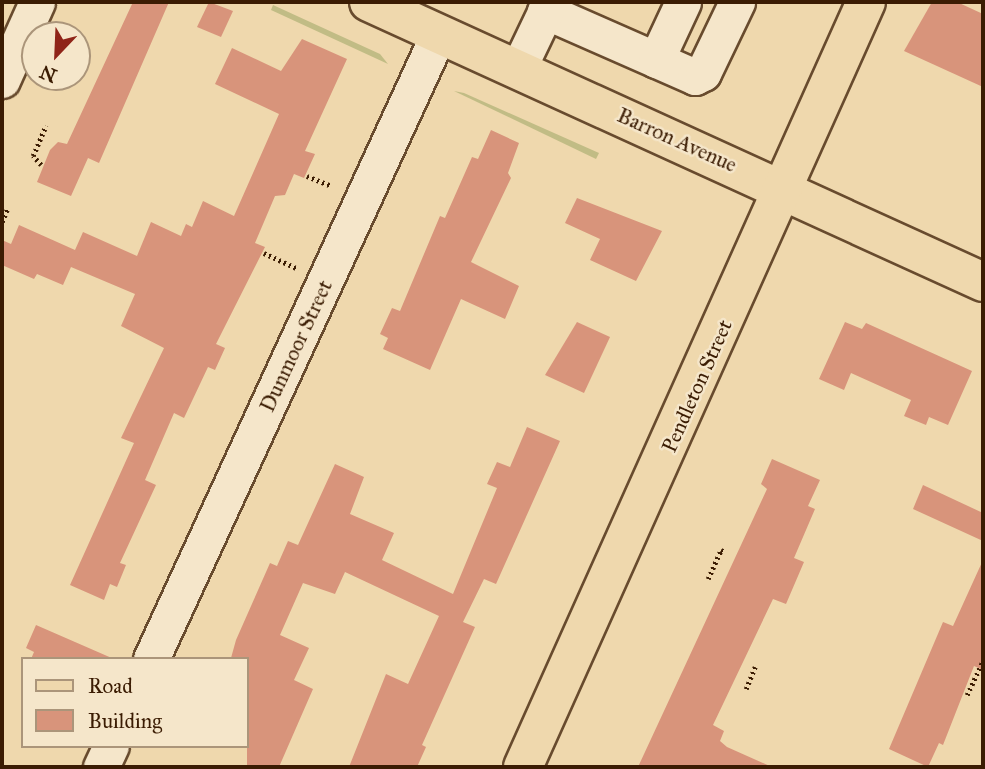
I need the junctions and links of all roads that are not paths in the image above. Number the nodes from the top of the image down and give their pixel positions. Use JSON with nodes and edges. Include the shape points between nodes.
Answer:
{"nodes":[{"id":1,"x":37,"y":2,"type":"edge"},
{"id":2,"x":369,"y":2,"type":"edge"},
{"id":3,"x":683,"y":2,"type":"edge"},
{"id":4,"x":737,"y":2,"type":"edge"},
{"id":5,"x":866,"y":2,"type":"edge"},
{"id":6,"x":547,"y":7,"type":"edge"},
{"id":7,"x":439,"y":33,"type":"junction"},
{"id":8,"x":656,"y":60,"type":"junction"},
{"id":9,"x":519,"y":69,"type":"junction"},
{"id":10,"x":2,"y":80,"type":"edge"},
{"id":11,"x":785,"y":189,"type":"junction"},
{"id":12,"x":983,"y":282,"type":"edge"},
{"id":13,"x":152,"y":657,"type":"edge"},
{"id":14,"x":110,"y":748,"type":"edge"},
{"id":15,"x":102,"y":767,"type":"edge"},
{"id":16,"x":523,"y":767,"type":"edge"}],
"edges":[{"from":1,"to":10,"type":"street"},
{"from":2,"to":7,"type":"main road","name":"Barron Avenue"},
{"from":3,"to":8,"type":"street"},
{"from":4,"to":8,"type":"street","via":[[700,76]]},
{"from":5,"to":11,"type":"main road","name":"Pendleton Street"},
{"from":6,"to":8,"type":"street"},
{"from":6,"to":9,"type":"street"},
{"from":7,"to":9,"type":"main road","name":"Barron Avenue"},
{"from":7,"to":13,"type":"street","name":"Dunmoor Street"},
{"from":9,"to":11,"type":"main road","name":"Barron Avenue"},
{"from":11,"to":12,"type":"main road","name":"Barron Avenue"},
{"from":11,"to":16,"type":"main road","name":"Pendleton Street"},
{"from":14,"to":15,"type":"street"}]}
